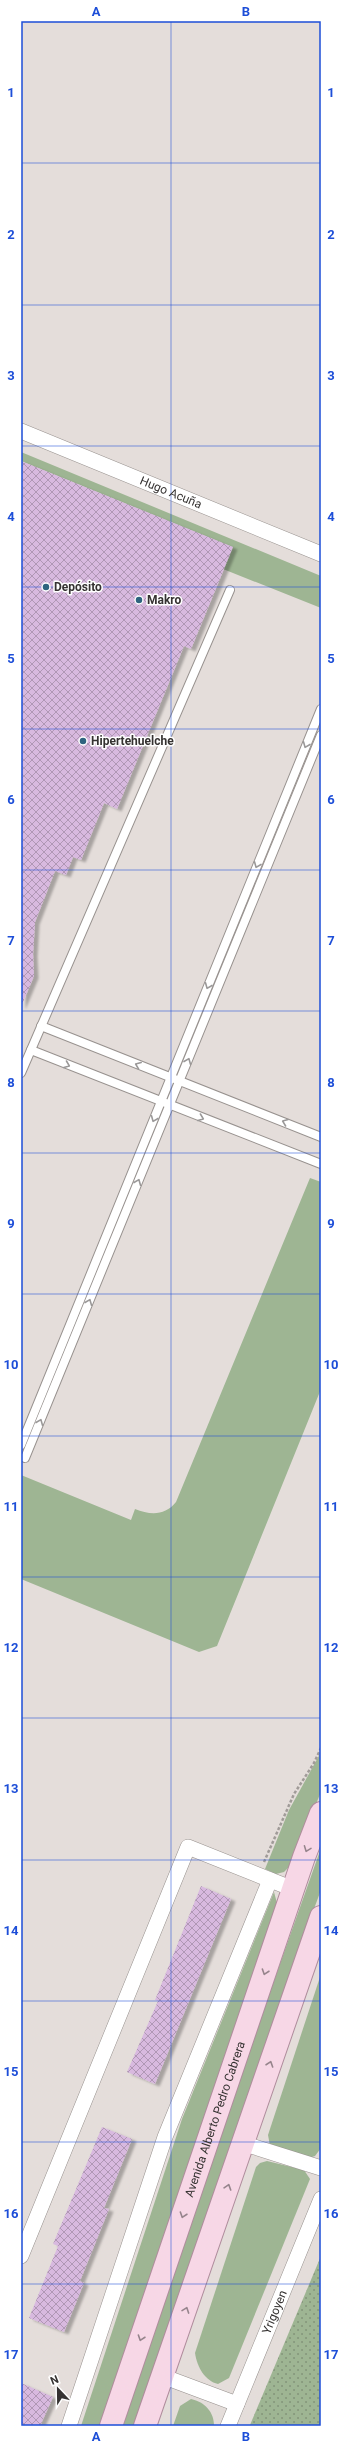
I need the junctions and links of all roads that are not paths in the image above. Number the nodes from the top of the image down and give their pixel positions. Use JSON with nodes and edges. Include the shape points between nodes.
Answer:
{"nodes":[{"id":1,"x":21,"y":431,"type":"edge"},
{"id":2,"x":321,"y":554,"type":"edge"},
{"id":3,"x":230,"y":590,"type":"dead end"},
{"id":4,"x":321,"y":709,"type":"edge"},
{"id":5,"x":321,"y":735,"type":"edge"},
{"id":6,"x":42,"y":1026,"type":"junction"},
{"id":7,"x":31,"y":1050,"type":"junction"},
{"id":8,"x":21,"y":1073,"type":"edge"},
{"id":9,"x":171,"y":1078,"type":"junction"},
{"id":10,"x":180,"y":1082,"type":"junction"},
{"id":11,"x":161,"y":1102,"type":"junction"},
{"id":12,"x":170,"y":1106,"type":"junction"},
{"id":13,"x":321,"y":1137,"type":"edge"},
{"id":14,"x":321,"y":1164,"type":"edge"},
{"id":15,"x":21,"y":1446,"type":"edge"},
{"id":16,"x":25,"y":1458,"type":"dead end"},
{"id":17,"x":321,"y":1813,"type":"edge"},
{"id":18,"x":265,"y":1878,"type":"junction"},
{"id":19,"x":293,"y":1889,"type":"junction"},
{"id":20,"x":321,"y":1917,"type":"edge"},
{"id":21,"x":242,"y":2143,"type":"junction"},
{"id":22,"x":321,"y":2168,"type":"edge"},
{"id":23,"x":321,"y":2199,"type":"edge"},
{"id":24,"x":21,"y":2256,"type":"edge"},
{"id":25,"x":162,"y":2376,"type":"junction"},
{"id":26,"x":237,"y":2404,"type":"junction"},
{"id":27,"x":69,"y":2426,"type":"edge"},
{"id":28,"x":111,"y":2426,"type":"edge"},
{"id":29,"x":145,"y":2426,"type":"edge"},
{"id":30,"x":228,"y":2426,"type":"edge"}],
"edges":[{"from":1,"to":2,"type":"street","name":"Hugo Acuña"},
{"from":3,"to":6,"type":"lane"},
{"from":4,"to":9,"type":"lane","one_way":true},
{"from":10,"to":5,"type":"lane","one_way":true},
{"from":6,"to":7,"type":"lane"},
{"from":9,"to":6,"type":"lane","one_way":true},
{"from":7,"to":8,"type":"lane"},
{"from":7,"to":11,"type":"lane","one_way":true},
{"from":9,"to":10,"type":"lane"},
{"from":9,"to":11,"type":"lane"},
{"from":10,"to":12,"type":"lane"},
{"from":13,"to":10,"type":"lane","one_way":true},
{"from":11,"to":12,"type":"lane"},
{"from":11,"to":15,"type":"lane","one_way":true},
{"from":12,"to":14,"type":"lane","one_way":true},
{"from":16,"to":12,"type":"lane","one_way":true},
{"from":17,"to":19,"type":"main road","name":"Avenida Alberto Pedro Cabrera","one_way":true},
{"from":18,"to":19,"type":"street"},
{"from":18,"to":24,"type":"street","via":[[188,1847]]},
{"from":18,"to":27,"type":"street","via":[[165,2137]]},
{"from":19,"to":28,"type":"main road","name":"Avenida Alberto Pedro Cabrera","one_way":true},
{"from":21,"to":20,"type":"main road","one_way":true},
{"from":21,"to":22,"type":"street"},
{"from":25,"to":21,"type":"main road","one_way":true,"via":[[208,2250]]},
{"from":23,"to":26,"type":"street","name":"Yrigoyen"},
{"from":25,"to":26,"type":"street"},
{"from":25,"to":29,"type":"main road"},
{"from":26,"to":30,"type":"street","name":"Yrigoyen"}]}
